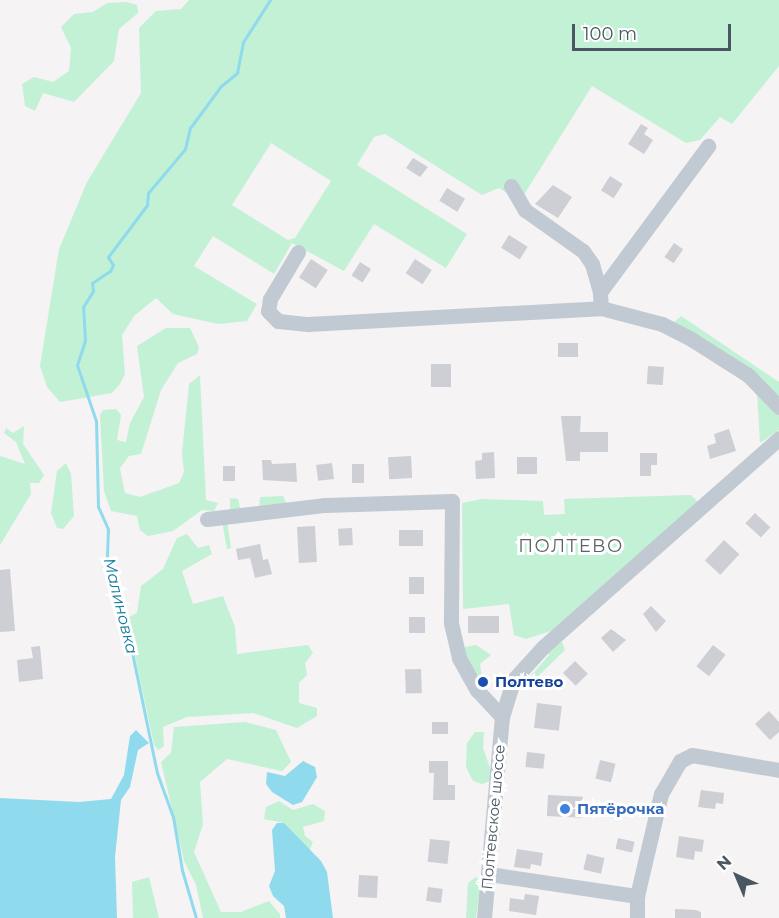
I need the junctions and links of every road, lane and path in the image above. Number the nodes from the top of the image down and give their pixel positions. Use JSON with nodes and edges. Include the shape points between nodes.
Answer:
{"nodes":[{"id":1,"x":708,"y":146,"type":"dead end"},
{"id":2,"x":511,"y":186,"type":"dead end"},
{"id":3,"x":298,"y":252,"type":"dead end"},
{"id":4,"x":601,"y":300,"type":"junction"},
{"id":5,"x":779,"y":407,"type":"edge"},
{"id":6,"x":779,"y":438,"type":"edge"},
{"id":7,"x":207,"y":519,"type":"dead end"},
{"id":8,"x":502,"y":717,"type":"junction"},
{"id":9,"x":779,"y":770,"type":"edge"},
{"id":10,"x":489,"y":874,"type":"junction"},
{"id":11,"x":637,"y":896,"type":"junction"},
{"id":12,"x":484,"y":918,"type":"edge"},
{"id":13,"x":637,"y":918,"type":"edge"}],
"edges":[{"from":1,"to":4,"type":"street"},
{"from":2,"to":4,"type":"street","via":[[525,210],[583,251],[592,264]]},
{"from":3,"to":4,"type":"street","via":[[270,299],[268,311],[278,321],[308,324]]},
{"from":4,"to":5,"type":"street","via":[[691,339],[748,375]]},
{"from":6,"to":8,"type":"street","name":"Полтевское шоссе","via":[[543,647],[513,681]]},
{"from":7,"to":8,"type":"street","via":[[325,505],[452,501],[451,623],[459,658],[477,690]]},
{"from":8,"to":10,"type":"street","name":"Полтевское шоссе"},
{"from":9,"to":11,"type":"street","via":[[692,755],[680,761],[661,794]]},
{"from":10,"to":11,"type":"street"},
{"from":10,"to":12,"type":"street","name":"Полтевское шоссе"},
{"from":11,"to":13,"type":"street"}]}
